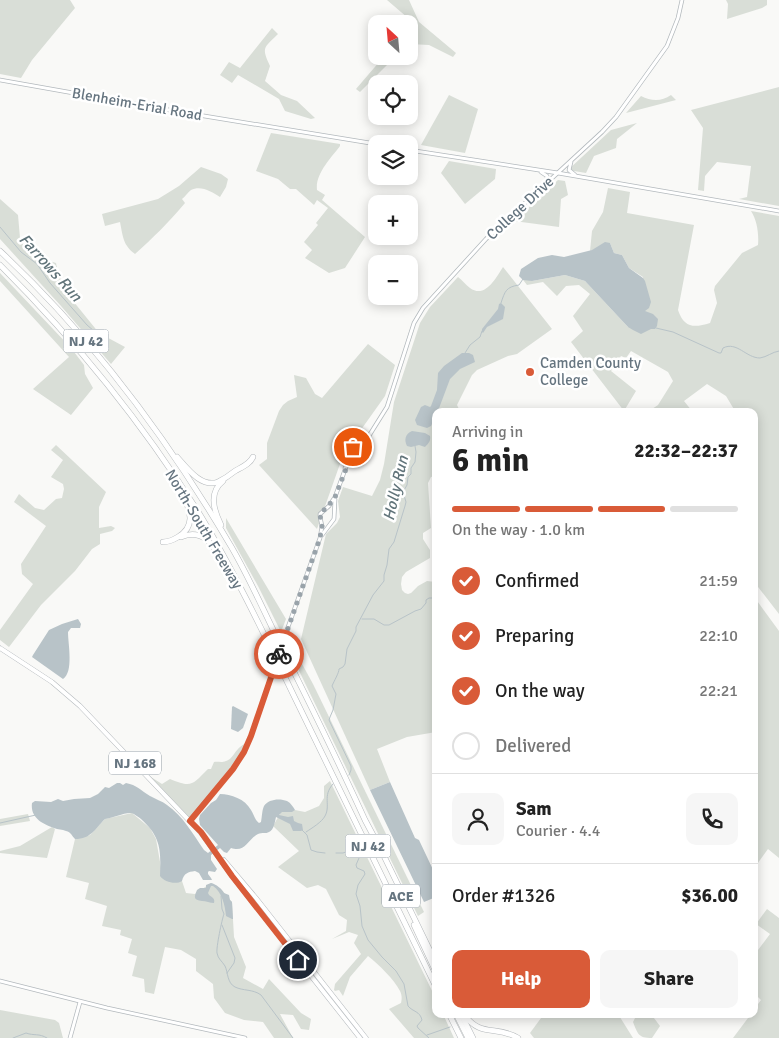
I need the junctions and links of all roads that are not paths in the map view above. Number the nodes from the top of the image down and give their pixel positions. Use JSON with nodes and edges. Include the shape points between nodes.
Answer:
{"nodes":[{"id":1,"x":682,"y":0,"type":"edge"},
{"id":2,"x":0,"y":80,"type":"edge"},
{"id":3,"x":368,"y":143,"type":"edge"},
{"id":4,"x":418,"y":151,"type":"edge"},
{"id":5,"x":571,"y":161,"type":"junction"},
{"id":6,"x":538,"y":171,"type":"junction"},
{"id":7,"x":558,"y":173,"type":"junction"},
{"id":8,"x":580,"y":177,"type":"junction"},
{"id":9,"x":546,"y":184,"type":"junction"},
{"id":10,"x":779,"y":211,"type":"edge"},
{"id":11,"x":0,"y":250,"type":"edge"},
{"id":12,"x":0,"y":266,"type":"edge"},
{"id":13,"x":375,"y":427,"type":"junction"},
{"id":14,"x":162,"y":440,"type":"junction"},
{"id":15,"x":358,"y":442,"type":"junction"},
{"id":16,"x":365,"y":447,"type":"junction"},
{"id":17,"x":353,"y":449,"type":"junction"},
{"id":18,"x":359,"y":454,"type":"junction"},
{"id":19,"x":253,"y":456,"type":"dead end"},
{"id":20,"x":256,"y":463,"type":"dead end"},
{"id":21,"x":346,"y":468,"type":"junction"},
{"id":22,"x":171,"y":472,"type":"junction"},
{"id":23,"x":335,"y":497,"type":"junction"},
{"id":24,"x":325,"y":509,"type":"junction"},
{"id":25,"x":335,"y":514,"type":"junction"},
{"id":26,"x":321,"y":521,"type":"junction"},
{"id":27,"x":332,"y":522,"type":"junction"},
{"id":28,"x":320,"y":538,"type":"junction"},
{"id":29,"x":163,"y":542,"type":"dead end"},
{"id":30,"x":167,"y":548,"type":"dead end"},
{"id":31,"x":232,"y":549,"type":"junction"},
{"id":32,"x":232,"y":573,"type":"junction"},
{"id":33,"x":0,"y":648,"type":"edge"},
{"id":34,"x":365,"y":820,"type":"junction"},
{"id":35,"x":190,"y":821,"type":"junction"},
{"id":36,"x":234,"y":875,"type":"junction"},
{"id":37,"x":432,"y":954,"type":"edge"},
{"id":38,"x":432,"y":963,"type":"edge"},
{"id":39,"x":432,"y":980,"type":"edge"},
{"id":40,"x":0,"y":981,"type":"edge"},
{"id":41,"x":80,"y":1002,"type":"junction"},
{"id":42,"x":451,"y":1018,"type":"edge"},
{"id":43,"x":458,"y":1018,"type":"edge"},
{"id":44,"x":465,"y":1018,"type":"edge"},
{"id":45,"x":466,"y":1018,"type":"edge"},
{"id":46,"x":70,"y":1038,"type":"edge"},
{"id":47,"x":244,"y":1038,"type":"edge"},
{"id":48,"x":360,"y":1038,"type":"edge"},
{"id":49,"x":366,"y":1038,"type":"edge"},
{"id":50,"x":461,"y":1038,"type":"edge"},
{"id":51,"x":468,"y":1038,"type":"edge"},
{"id":52,"x":473,"y":1038,"type":"edge"},
{"id":53,"x":502,"y":1038,"type":"edge"},
{"id":54,"x":512,"y":1038,"type":"edge"},
{"id":55,"x":518,"y":1038,"type":"edge"}],
"edges":[{"from":1,"to":5,"type":"main road","name":"College Drive","via":[[670,38],[656,62],[616,117]]},
{"from":2,"to":3,"type":"main road","name":"Blenheim-Erial Road"},
{"from":4,"to":6,"type":"main road"},
{"from":5,"to":7,"type":"main road","name":"College Drive"},
{"from":5,"to":8,"type":"main road","via":[[570,171]]},
{"from":6,"to":7,"type":"main road"},
{"from":6,"to":9,"type":"main road","via":[[547,176]]},
{"from":7,"to":8,"type":"main road"},
{"from":7,"to":9,"type":"main road","name":"College Drive"},
{"from":8,"to":10,"type":"main road"},
{"from":9,"to":13,"type":"main road","name":"College Drive","via":[[486,239],[423,308],[414,323],[387,407]]},
{"from":11,"to":14,"type":"highway","name":"North-South Freeway","number":"NJ 42","via":[[75,328]]},
{"from":12,"to":22,"type":"highway","name":"North-South Freeway","number":"NJ 42","via":[[104,379]]},
{"from":13,"to":15,"type":"main road","name":"College Drive"},
{"from":13,"to":16,"type":"main road","name":"College Drive"},
{"from":14,"to":19,"type":"highway","via":[[194,475],[210,483],[222,480],[250,462]]},
{"from":14,"to":31,"type":"highway","name":"North-South Freeway","number":"NJ 42"},
{"from":15,"to":16,"type":"main road"},
{"from":15,"to":17,"type":"main road"},
{"from":16,"to":18,"type":"main road"},
{"from":17,"to":18,"type":"main road"},
{"from":17,"to":21,"type":"main road"},
{"from":18,"to":21,"type":"main road"},
{"from":20,"to":31,"type":"highway","via":[[223,481],[215,492],[216,514]]},
{"from":21,"to":23,"type":"main road"},
{"from":22,"to":29,"type":"highway","via":[[188,505],[190,521],[184,533],[170,542]]},
{"from":22,"to":32,"type":"highway","name":"North-South Freeway","number":"NJ 42"},
{"from":23,"to":24,"type":"main road"},
{"from":23,"to":25,"type":"main road"},
{"from":24,"to":25,"type":"main road"},
{"from":24,"to":26,"type":"main road","via":[[320,515]]},
{"from":25,"to":27,"type":"main road"},
{"from":26,"to":27,"type":"main road","via":[[326,524]]},
{"from":26,"to":28,"type":"main road"},
{"from":27,"to":28,"type":"main road"},
{"from":28,"to":35,"type":"main road","bridge":true,"via":[[244,752]]},
{"from":30,"to":32,"type":"highway","via":[[182,536],[198,535],[213,547]]},
{"from":31,"to":34,"type":"highway","name":"North-South Freeway","number":"NJ 42"},
{"from":32,"to":39,"type":"highway","name":"North-South Freeway","number":"NJ 42"},
{"from":33,"to":35,"type":"main road","number":"NJ 168","via":[[52,682],[80,706]]},
{"from":34,"to":37,"type":"highway","name":"North-South Freeway","number":"NJ 42"},
{"from":34,"to":38,"type":"highway","number":"ACE"},
{"from":35,"to":36,"type":"main road","number":"NJ 168"},
{"from":36,"to":48,"type":"main road","number":"NJ 168"},
{"from":36,"to":49,"type":"main road","number":"NJ 168"},
{"from":40,"to":41,"type":"main road"},
{"from":41,"to":46,"type":"main road"},
{"from":41,"to":47,"type":"main road"},
{"from":42,"to":50,"type":"highway"},
{"from":43,"to":51,"type":"highway"},
{"from":44,"to":52,"type":"highway"},
{"from":45,"to":55,"type":"highway","via":[[479,1029]]},
{"from":53,"to":54,"type":"highway"}]}
